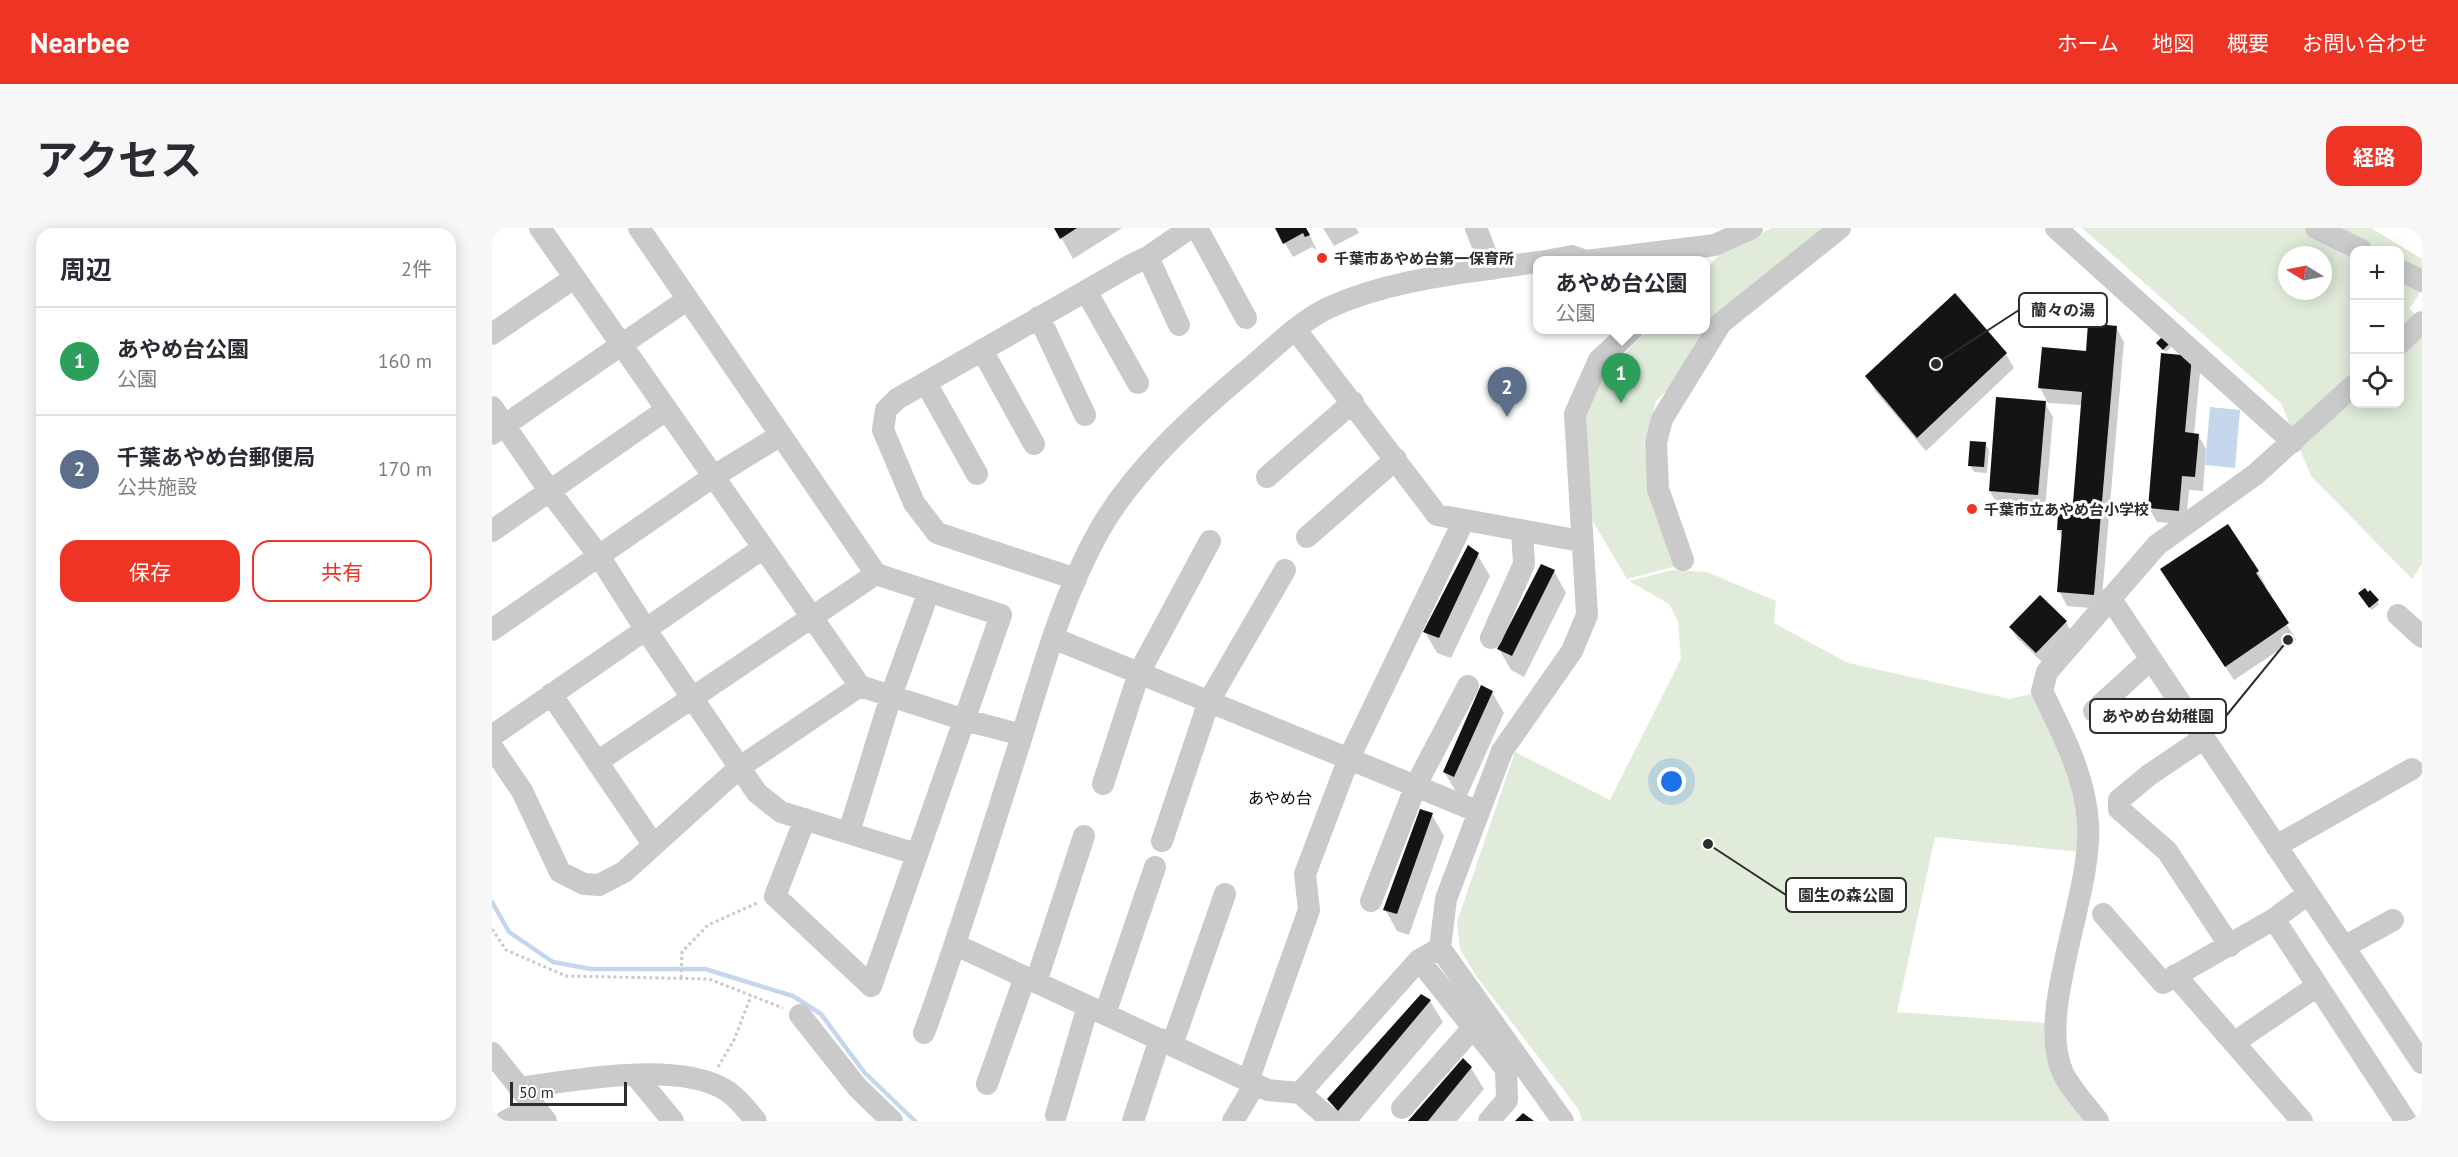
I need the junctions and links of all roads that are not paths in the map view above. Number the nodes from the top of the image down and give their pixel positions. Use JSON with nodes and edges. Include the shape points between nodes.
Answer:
{"nodes":[{"id":1,"x":540,"y":228,"type":"edge"},
{"id":2,"x":639,"y":228,"type":"edge"},
{"id":3,"x":1190,"y":228,"type":"edge"},
{"id":4,"x":1197,"y":228,"type":"edge"},
{"id":5,"x":1476,"y":228,"type":"edge"},
{"id":6,"x":1752,"y":228,"type":"edge"},
{"id":7,"x":1840,"y":228,"type":"edge"},
{"id":8,"x":2056,"y":228,"type":"edge"},
{"id":9,"x":2316,"y":228,"type":"edge"},
{"id":10,"x":2353,"y":246,"type":"edge"},
{"id":11,"x":1707,"y":253,"type":"edge"},
{"id":12,"x":1662,"y":256,"type":"edge"},
{"id":13,"x":1148,"y":257,"type":"junction"},
{"id":14,"x":1533,"y":263,"type":"edge"},
{"id":15,"x":1492,"y":269,"type":"junction"},
{"id":16,"x":2404,"y":272,"type":"edge"},
{"id":17,"x":574,"y":278,"type":"junction"},
{"id":18,"x":2422,"y":281,"type":"edge"},
{"id":19,"x":1086,"y":291,"type":"junction"},
{"id":20,"x":688,"y":299,"type":"junction"},
{"id":21,"x":1039,"y":317,"type":"junction"},
{"id":22,"x":1246,"y":318,"type":"dead end"},
{"id":23,"x":2422,"y":322,"type":"edge"},
{"id":24,"x":1179,"y":326,"type":"dead end"},
{"id":25,"x":1296,"y":330,"type":"junction"},
{"id":26,"x":492,"y":334,"type":"edge"},
{"id":27,"x":1620,"y":334,"type":"edge"},
{"id":28,"x":2404,"y":339,"type":"edge"},
{"id":29,"x":620,"y":345,"type":"junction"},
{"id":30,"x":982,"y":350,"type":"junction"},
{"id":31,"x":1138,"y":382,"type":"dead end"},
{"id":32,"x":926,"y":383,"type":"junction"},
{"id":33,"x":2350,"y":390,"type":"edge"},
{"id":34,"x":1353,"y":402,"type":"junction"},
{"id":35,"x":666,"y":410,"type":"junction"},
{"id":36,"x":1085,"y":415,"type":"dead end"},
{"id":37,"x":496,"y":422,"type":"edge"},
{"id":38,"x":781,"y":435,"type":"junction"},
{"id":39,"x":2293,"y":442,"type":"junction"},
{"id":40,"x":1034,"y":444,"type":"dead end"},
{"id":41,"x":1396,"y":459,"type":"junction"},
{"id":42,"x":977,"y":474,"type":"dead end"},
{"id":43,"x":714,"y":476,"type":"junction"},
{"id":44,"x":1267,"y":477,"type":"dead end"},
{"id":45,"x":550,"y":493,"type":"junction"},
{"id":46,"x":1464,"y":520,"type":"junction"},
{"id":47,"x":1522,"y":530,"type":"junction"},
{"id":48,"x":492,"y":531,"type":"edge"},
{"id":49,"x":1307,"y":537,"type":"dead end"},
{"id":50,"x":1210,"y":541,"type":"dead end"},
{"id":51,"x":1581,"y":541,"type":"junction"},
{"id":52,"x":763,"y":548,"type":"junction"},
{"id":53,"x":599,"y":556,"type":"junction"},
{"id":54,"x":1683,"y":560,"type":"dead end"},
{"id":55,"x":1285,"y":570,"type":"dead end"},
{"id":56,"x":876,"y":574,"type":"junction"},
{"id":57,"x":1076,"y":579,"type":"junction"},
{"id":58,"x":928,"y":591,"type":"junction"},
{"id":59,"x":2110,"y":598,"type":"junction"},
{"id":60,"x":2398,"y":615,"type":"dead end"},
{"id":61,"x":812,"y":617,"type":"junction"},
{"id":62,"x":492,"y":630,"type":"edge"},
{"id":63,"x":646,"y":630,"type":"junction"},
{"id":64,"x":2421,"y":635,"type":"edge"},
{"id":65,"x":1053,"y":638,"type":"junction"},
{"id":66,"x":1491,"y":638,"type":"dead end"},
{"id":67,"x":2151,"y":659,"type":"junction"},
{"id":68,"x":1139,"y":673,"type":"junction"},
{"id":69,"x":860,"y":686,"type":"junction"},
{"id":70,"x":1468,"y":686,"type":"dead end"},
{"id":71,"x":551,"y":693,"type":"junction"},
{"id":72,"x":891,"y":696,"type":"junction"},
{"id":73,"x":692,"y":698,"type":"junction"},
{"id":74,"x":1209,"y":701,"type":"junction"},
{"id":75,"x":2094,"y":711,"type":"dead end"},
{"id":76,"x":965,"y":720,"type":"junction"},
{"id":77,"x":1022,"y":735,"type":"junction"},
{"id":78,"x":492,"y":736,"type":"edge"},
{"id":79,"x":2204,"y":738,"type":"junction"},
{"id":80,"x":492,"y":747,"type":"edge"},
{"id":81,"x":1349,"y":758,"type":"junction"},
{"id":82,"x":597,"y":762,"type":"junction"},
{"id":83,"x":740,"y":767,"type":"junction"},
{"id":84,"x":2412,"y":769,"type":"dead end"},
{"id":85,"x":1103,"y":784,"type":"dead end"},
{"id":86,"x":1416,"y":786,"type":"junction"},
{"id":87,"x":1479,"y":812,"type":"junction"},
{"id":88,"x":805,"y":819,"type":"junction"},
{"id":89,"x":849,"y":832,"type":"junction"},
{"id":90,"x":1084,"y":836,"type":"dead end"},
{"id":91,"x":1162,"y":841,"type":"dead end"},
{"id":92,"x":653,"y":844,"type":"junction"},
{"id":93,"x":2276,"y":846,"type":"junction"},
{"id":94,"x":916,"y":854,"type":"junction"},
{"id":95,"x":1155,"y":867,"type":"dead end"},
{"id":96,"x":1225,"y":894,"type":"dead end"},
{"id":97,"x":2308,"y":894,"type":"junction"},
{"id":98,"x":1371,"y":901,"type":"dead end"},
{"id":99,"x":2103,"y":914,"type":"dead end"},
{"id":100,"x":2274,"y":919,"type":"junction"},
{"id":101,"x":2393,"y":920,"type":"dead end"},
{"id":102,"x":956,"y":945,"type":"junction"},
{"id":103,"x":2230,"y":946,"type":"junction"},
{"id":104,"x":2344,"y":947,"type":"junction"},
{"id":105,"x":1440,"y":948,"type":"junction"},
{"id":106,"x":1419,"y":960,"type":"junction"},
{"id":107,"x":2175,"y":975,"type":"junction"},
{"id":108,"x":1030,"y":979,"type":"junction"},
{"id":109,"x":2317,"y":986,"type":"junction"},
{"id":110,"x":1097,"y":1010,"type":"junction"},
{"id":111,"x":800,"y":1015,"type":"road end"},
{"id":112,"x":1473,"y":1028,"type":"junction"},
{"id":113,"x":924,"y":1033,"type":"dead end"},
{"id":114,"x":2416,"y":1040,"type":"edge"},
{"id":115,"x":1166,"y":1042,"type":"junction"},
{"id":116,"x":2235,"y":1042,"type":"junction"},
{"id":117,"x":492,"y":1053,"type":"edge"},
{"id":118,"x":2422,"y":1063,"type":"edge"},
{"id":119,"x":636,"y":1076,"type":"junction"},
{"id":120,"x":1251,"y":1082,"type":"junction"},
{"id":121,"x":987,"y":1084,"type":"dead end"},
{"id":122,"x":519,"y":1088,"type":"junction"},
{"id":123,"x":1300,"y":1093,"type":"junction"},
{"id":124,"x":1402,"y":1108,"type":"dead end"},
{"id":125,"x":540,"y":1114,"type":"edge"},
{"id":126,"x":1056,"y":1114,"type":"dead end"},
{"id":127,"x":506,"y":1121,"type":"edge"},
{"id":128,"x":673,"y":1121,"type":"edge"},
{"id":129,"x":756,"y":1121,"type":"edge"},
{"id":130,"x":892,"y":1121,"type":"edge"},
{"id":131,"x":1133,"y":1121,"type":"edge"},
{"id":132,"x":1233,"y":1121,"type":"edge"},
{"id":133,"x":1332,"y":1121,"type":"edge"},
{"id":134,"x":1489,"y":1121,"type":"edge"},
{"id":135,"x":1563,"y":1121,"type":"edge"},
{"id":136,"x":2098,"y":1121,"type":"edge"},
{"id":137,"x":2302,"y":1121,"type":"edge"},
{"id":138,"x":2406,"y":1121,"type":"edge"}],
"edges":[{"from":1,"to":17,"type":"street"},
{"from":2,"to":20,"type":"street"},
{"from":3,"to":13,"type":"street"},
{"from":4,"to":22,"type":"street"},
{"from":5,"to":15,"type":"street"},
{"from":6,"to":11,"type":"street"},
{"from":7,"to":54,"type":"street","via":[[1721,323],[1662,420],[1656,442],[1659,489]]},
{"from":8,"to":39,"type":"street"},
{"from":9,"to":10,"type":"street"},
{"from":11,"to":12,"type":"street"},
{"from":13,"to":19,"type":"street"},
{"from":13,"to":24,"type":"street"},
{"from":14,"to":15,"type":"street"},
{"from":15,"to":25,"type":"street","via":[[1386,286],[1326,309]]},
{"from":16,"to":18,"type":"street"},
{"from":17,"to":26,"type":"street"},
{"from":17,"to":29,"type":"street"},
{"from":19,"to":21,"type":"street"},
{"from":19,"to":31,"type":"street"},
{"from":20,"to":29,"type":"street"},
{"from":20,"to":38,"type":"street"},
{"from":21,"to":30,"type":"street"},
{"from":21,"to":36,"type":"street"},
{"from":23,"to":28,"type":"street"},
{"from":25,"to":34,"type":"street"},
{"from":25,"to":57,"type":"street","via":[[1216,397],[1133,482],[1100,530]]},
{"from":27,"to":51,"type":"street","via":[[1599,360],[1575,414]]},
{"from":29,"to":35,"type":"street"},
{"from":29,"to":37,"type":"street"},
{"from":30,"to":32,"type":"street"},
{"from":30,"to":40,"type":"street"},
{"from":32,"to":42,"type":"street"},
{"from":32,"to":57,"type":"street","via":[[886,410],[883,430],[924,519],[937,533],[953,541]]},
{"from":33,"to":39,"type":"street"},
{"from":34,"to":41,"type":"street"},
{"from":34,"to":44,"type":"street"},
{"from":35,"to":43,"type":"street"},
{"from":35,"to":45,"type":"street"},
{"from":37,"to":45,"type":"street"},
{"from":38,"to":43,"type":"street"},
{"from":38,"to":56,"type":"street"},
{"from":39,"to":59,"type":"street","via":[[2256,474],[2157,545]]},
{"from":41,"to":46,"type":"street","via":[[1437,515]]},
{"from":41,"to":49,"type":"street"},
{"from":43,"to":52,"type":"street"},
{"from":43,"to":53,"type":"street"},
{"from":45,"to":48,"type":"street"},
{"from":45,"to":53,"type":"street"},
{"from":46,"to":47,"type":"street"},
{"from":46,"to":81,"type":"street"},
{"from":47,"to":51,"type":"street"},
{"from":47,"to":66,"type":"street","via":[[1524,564]]},
{"from":50,"to":68,"type":"street"},
{"from":51,"to":87,"type":"street","via":[[1587,615],[1572,651],[1502,751]]},
{"from":52,"to":61,"type":"street"},
{"from":52,"to":63,"type":"street"},
{"from":53,"to":62,"type":"street"},
{"from":53,"to":63,"type":"street"},
{"from":55,"to":74,"type":"street"},
{"from":56,"to":58,"type":"street"},
{"from":56,"to":61,"type":"street"},
{"from":57,"to":65,"type":"street"},
{"from":58,"to":72,"type":"street"},
{"from":58,"to":76,"type":"street","via":[[1001,615]]},
{"from":59,"to":67,"type":"street"},
{"from":59,"to":136,"type":"street","via":[[2047,672],[2042,691],[2077,767],[2088,822],[2088,858],[2056,1009],[2055,1043],[2064,1074]]},
{"from":60,"to":64,"type":"street"},
{"from":61,"to":69,"type":"street"},
{"from":61,"to":73,"type":"street"},
{"from":63,"to":71,"type":"street"},
{"from":63,"to":73,"type":"street"},
{"from":65,"to":68,"type":"street"},
{"from":65,"to":77,"type":"street"},
{"from":67,"to":75,"type":"street"},
{"from":67,"to":79,"type":"street"},
{"from":68,"to":74,"type":"street"},
{"from":68,"to":85,"type":"street"},
{"from":69,"to":72,"type":"street"},
{"from":69,"to":83,"type":"street"},
{"from":70,"to":86,"type":"street"},
{"from":71,"to":78,"type":"street"},
{"from":71,"to":82,"type":"street"},
{"from":72,"to":76,"type":"street"},
{"from":72,"to":89,"type":"street"},
{"from":73,"to":82,"type":"street"},
{"from":73,"to":83,"type":"street"},
{"from":74,"to":81,"type":"street"},
{"from":74,"to":91,"type":"street"},
{"from":76,"to":77,"type":"street"},
{"from":76,"to":94,"type":"street"},
{"from":77,"to":102,"type":"street"},
{"from":79,"to":93,"type":"street"},
{"from":79,"to":103,"type":"street","via":[[2119,800],[2119,809],[2167,851]]},
{"from":80,"to":92,"type":"street","via":[[522,791],[561,872],[572,880],[599,885],[611,880]]},
{"from":81,"to":86,"type":"street"},
{"from":81,"to":120,"type":"street","via":[[1305,874],[1309,910]]},
{"from":82,"to":92,"type":"street"},
{"from":83,"to":88,"type":"street","via":[[767,803]]},
{"from":83,"to":92,"type":"street"},
{"from":84,"to":93,"type":"street"},
{"from":86,"to":87,"type":"street"},
{"from":86,"to":98,"type":"street"},
{"from":87,"to":105,"type":"street","via":[[1446,899]]},
{"from":88,"to":89,"type":"street"},
{"from":88,"to":94,"type":"street","via":[[775,896],[871,986]]},
{"from":89,"to":94,"type":"street"},
{"from":90,"to":108,"type":"street"},
{"from":93,"to":97,"type":"street"},
{"from":95,"to":110,"type":"street"},
{"from":96,"to":115,"type":"street"},
{"from":97,"to":100,"type":"street"},
{"from":97,"to":104,"type":"street"},
{"from":99,"to":107,"type":"street","via":[[2163,983]]},
{"from":100,"to":103,"type":"street"},
{"from":100,"to":109,"type":"street"},
{"from":101,"to":104,"type":"street"},
{"from":102,"to":108,"type":"street"},
{"from":102,"to":113,"type":"street"},
{"from":103,"to":107,"type":"street"},
{"from":104,"to":114,"type":"street"},
{"from":105,"to":106,"type":"street"},
{"from":105,"to":135,"type":"street"},
{"from":106,"to":112,"type":"street"},
{"from":106,"to":123,"type":"street"},
{"from":107,"to":116,"type":"street"},
{"from":108,"to":110,"type":"street"},
{"from":108,"to":121,"type":"street"},
{"from":109,"to":116,"type":"street"},
{"from":109,"to":138,"type":"street"},
{"from":110,"to":115,"type":"street"},
{"from":110,"to":126,"type":"street"},
{"from":111,"to":130,"type":"street","via":[[857,1087]]},
{"from":112,"to":124,"type":"street"},
{"from":112,"to":134,"type":"street","via":[[1506,1069],[1507,1100]]},
{"from":114,"to":118,"type":"street"},
{"from":115,"to":120,"type":"street"},
{"from":115,"to":131,"type":"street"},
{"from":116,"to":137,"type":"street"},
{"from":117,"to":122,"type":"street"},
{"from":119,"to":122,"type":"street"},
{"from":119,"to":128,"type":"street"},
{"from":119,"to":129,"type":"street","via":[[678,1075],[709,1083],[726,1091]]},
{"from":120,"to":123,"type":"street","via":[[1268,1090]]},
{"from":120,"to":132,"type":"street"},
{"from":122,"to":125,"type":"street"},
{"from":123,"to":133,"type":"street"},
{"from":125,"to":127,"type":"street"}]}
